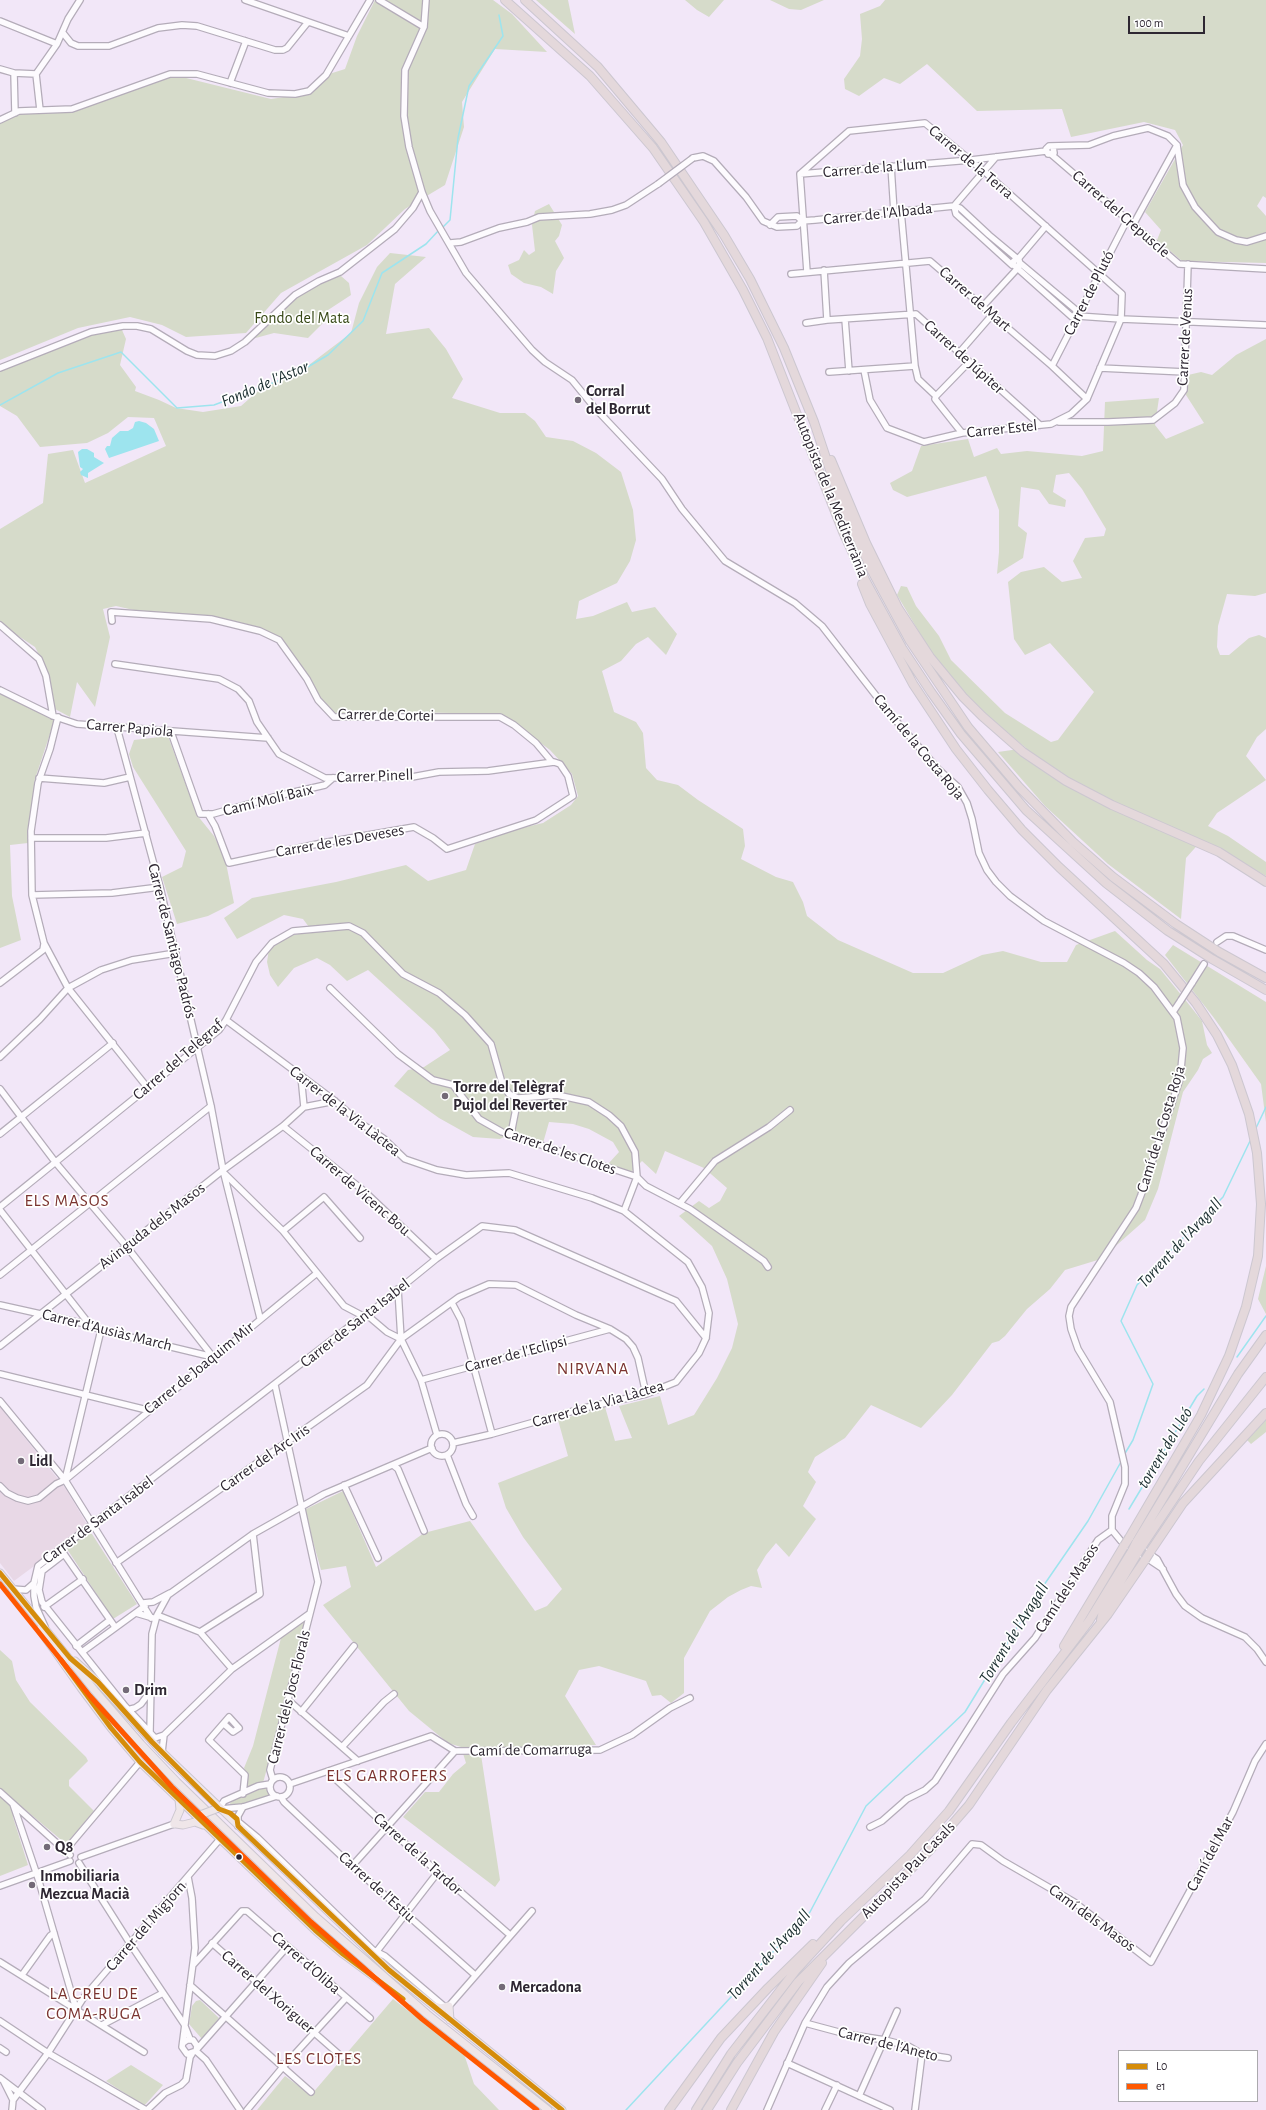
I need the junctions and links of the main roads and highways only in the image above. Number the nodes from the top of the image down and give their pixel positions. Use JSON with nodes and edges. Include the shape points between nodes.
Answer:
{"nodes":[{"id":1,"x":505,"y":0,"type":"edge"},
{"id":2,"x":524,"y":0,"type":"edge"},
{"id":3,"x":814,"y":422,"type":"junction"},
{"id":4,"x":843,"y":532,"type":"junction"},
{"id":5,"x":1266,"y":882,"type":"edge"},
{"id":6,"x":1266,"y":978,"type":"edge"},
{"id":7,"x":1266,"y":990,"type":"edge"},
{"id":8,"x":1266,"y":1335,"type":"edge"},
{"id":9,"x":1266,"y":1377,"type":"edge"},
{"id":10,"x":1266,"y":1414,"type":"edge"},
{"id":11,"x":1139,"y":1545,"type":"junction"},
{"id":12,"x":1134,"y":1553,"type":"junction"},
{"id":13,"x":0,"y":1573,"type":"edge"},
{"id":14,"x":40,"y":1622,"type":"junction"},
{"id":15,"x":1100,"y":1623,"type":"junction"},
{"id":16,"x":70,"y":1658,"type":"junction"},
{"id":17,"x":1044,"y":1679,"type":"junction"},
{"id":18,"x":179,"y":1799,"type":"junction"},
{"id":19,"x":218,"y":1809,"type":"junction"},
{"id":20,"x":198,"y":1816,"type":"junction"},
{"id":21,"x":175,"y":1824,"type":"junction"},
{"id":22,"x":206,"y":1826,"type":"junction"},
{"id":23,"x":841,"y":1921,"type":"junction"},
{"id":24,"x":841,"y":1938,"type":"junction"},
{"id":25,"x":428,"y":2002,"type":"junction"},
{"id":26,"x":420,"y":2008,"type":"junction"},
{"id":27,"x":450,"y":2020,"type":"junction"},
{"id":28,"x":548,"y":2110,"type":"edge"},
{"id":29,"x":562,"y":2110,"type":"edge"},
{"id":30,"x":669,"y":2110,"type":"edge"},
{"id":31,"x":696,"y":2110,"type":"edge"},
{"id":32,"x":707,"y":2110,"type":"edge"},
{"id":33,"x":731,"y":2110,"type":"edge"}],
"edges":[{"from":1,"to":4,"type":"highway","name":"Autopista de la Mediterrània","via":[[590,76],[653,148],[704,222],[744,290],[764,332]]},
{"from":2,"to":3,"type":"highway","name":"Autopista de la Mediterrània","via":[[598,67],[660,142],[696,191],[738,257],[765,308]]},
{"from":3,"to":5,"type":"highway","via":[[866,544],[898,608],[930,657],[977,711],[1023,752],[1066,781],[1112,805],[1219,852]]},
{"from":3,"to":6,"type":"highway","name":"Autopista de la Mediterrània","via":[[839,497],[883,593],[927,668],[985,748],[1055,824],[1113,876],[1176,924]]},
{"from":4,"to":7,"type":"highway","name":"Autopista de la Mediterrània","via":[[889,626],[931,692],[977,755],[1026,810],[1086,866],[1147,915],[1212,959]]},
{"from":4,"to":17,"type":"highway","bridge":true,"via":[[870,604],[913,684],[956,749],[1035,843],[1145,945],[1181,982],[1204,1013],[1237,1077],[1249,1114],[1259,1165],[1261,1204],[1258,1256],[1246,1307],[1229,1356],[1201,1415]]},
{"from":8,"to":11,"type":"highway","via":[[1238,1374]]},
{"from":9,"to":11,"type":"highway","via":[[1194,1467]]},
{"from":10,"to":15,"type":"highway","name":"Autopista Pau Casals","bridge":true,"via":[[1183,1503],[1131,1584]]},
{"from":11,"to":12,"type":"highway","bridge":true},
{"from":12,"to":15,"type":"highway"},
{"from":12,"to":17,"type":"highway","via":[[1089,1621]]},
{"from":13,"to":14,"type":"main road"},
{"from":14,"to":16,"type":"main road"},
{"from":14,"to":18,"type":"main road","via":[[42,1633],[111,1728],[140,1762]]},
{"from":15,"to":24,"type":"highway","name":"Autopista Pau Casals","via":[[1042,1696],[969,1805],[929,1851]]},
{"from":16,"to":19,"type":"main road","via":[[126,1710],[162,1752]]},
{"from":16,"to":26,"type":"main road","via":[[176,1782],[316,1917]]},
{"from":17,"to":23,"type":"highway","name":"Autopista Pau Casals","via":[[938,1825]]},
{"from":18,"to":20,"type":"main road"},
{"from":18,"to":21,"type":"main road","via":[[180,1810]]},
{"from":19,"to":20,"type":"main road","bridge":true},
{"from":19,"to":25,"type":"main road","via":[[237,1823],[389,1970]]},
{"from":20,"to":21,"type":"main road"},
{"from":20,"to":22,"type":"main road"},
{"from":21,"to":22,"type":"main road","via":[[195,1822]]},
{"from":22,"to":26,"type":"main road","via":[[343,1954],[412,2005]]},
{"from":23,"to":30,"type":"highway","via":[[830,1928],[742,2014],[721,2038]]},
{"from":23,"to":31,"type":"highway","name":"Autopista Pau Casals","via":[[796,1970],[754,2022]]},
{"from":24,"to":32,"type":"highway","name":"Autopista Pau Casals","via":[[798,1982],[766,2023]]},
{"from":24,"to":33,"type":"highway","via":[[791,2005]]},
{"from":25,"to":27,"type":"main road"},
{"from":25,"to":27,"type":"main road","via":[[441,2008],[447,2006]]},
{"from":26,"to":28,"type":"main road"},
{"from":27,"to":29,"type":"main road"}]}
